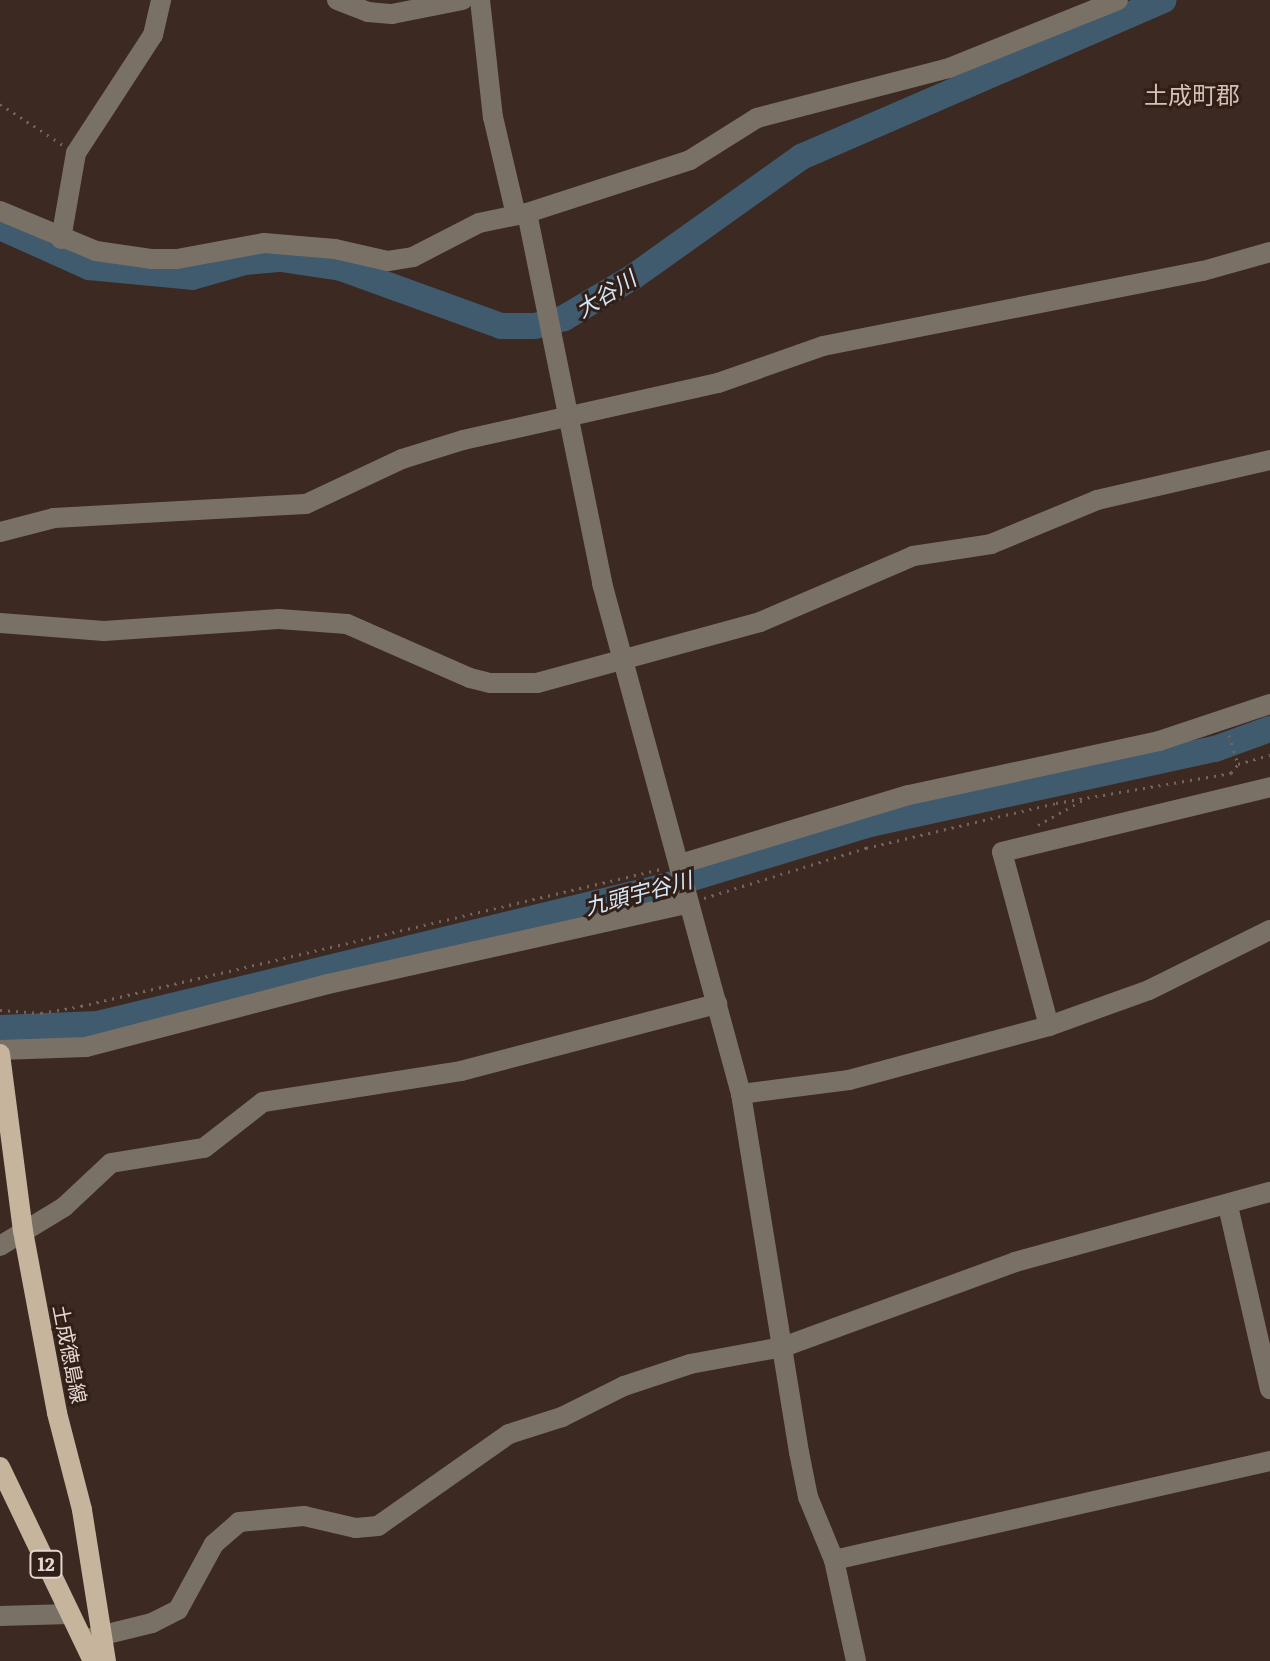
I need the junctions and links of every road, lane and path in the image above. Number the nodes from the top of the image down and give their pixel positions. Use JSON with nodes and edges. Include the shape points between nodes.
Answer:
{"nodes":[{"id":1,"x":161,"y":0,"type":"edge"},
{"id":2,"x":337,"y":0,"type":"edge"},
{"id":3,"x":463,"y":0,"type":"edge"},
{"id":4,"x":480,"y":0,"type":"edge"},
{"id":5,"x":1118,"y":0,"type":"edge"},
{"id":6,"x":0,"y":104,"type":"edge"},
{"id":7,"x":76,"y":153,"type":"junction"},
{"id":8,"x":0,"y":211,"type":"edge"},
{"id":9,"x":522,"y":214,"type":"junction"},
{"id":10,"x":61,"y":239,"type":"junction"},
{"id":11,"x":1270,"y":252,"type":"edge"},
{"id":12,"x":570,"y":420,"type":"junction"},
{"id":13,"x":1270,"y":460,"type":"edge"},
{"id":14,"x":0,"y":532,"type":"edge"},
{"id":15,"x":0,"y":623,"type":"edge"},
{"id":16,"x":624,"y":659,"type":"junction"},
{"id":17,"x":1270,"y":704,"type":"edge"},
{"id":18,"x":1227,"y":726,"type":"dead end"},
{"id":19,"x":1270,"y":755,"type":"edge"},
{"id":20,"x":1237,"y":762,"type":"junction"},
{"id":21,"x":1270,"y":787,"type":"edge"},
{"id":22,"x":680,"y":866,"type":"junction"},
{"id":23,"x":688,"y":901,"type":"junction"},
{"id":24,"x":1270,"y":930,"type":"edge"},
{"id":25,"x":717,"y":1004,"type":"junction"},
{"id":26,"x":0,"y":1010,"type":"edge"},
{"id":27,"x":1049,"y":1026,"type":"junction"},
{"id":28,"x":0,"y":1052,"type":"edge"},
{"id":29,"x":741,"y":1094,"type":"junction"},
{"id":30,"x":1270,"y":1192,"type":"edge"},
{"id":31,"x":1228,"y":1206,"type":"junction"},
{"id":32,"x":23,"y":1231,"type":"junction"},
{"id":33,"x":0,"y":1246,"type":"edge"},
{"id":34,"x":783,"y":1347,"type":"junction"},
{"id":35,"x":1270,"y":1389,"type":"edge"},
{"id":36,"x":1270,"y":1461,"type":"edge"},
{"id":37,"x":0,"y":1467,"type":"edge"},
{"id":38,"x":834,"y":1560,"type":"junction"},
{"id":39,"x":70,"y":1614,"type":"junction"},
{"id":40,"x":0,"y":1616,"type":"edge"},
{"id":41,"x":104,"y":1637,"type":"junction"},
{"id":42,"x":83,"y":1640,"type":"junction"},
{"id":43,"x":93,"y":1661,"type":"edge"},
{"id":44,"x":106,"y":1661,"type":"edge"},
{"id":45,"x":856,"y":1661,"type":"edge"}],
"edges":[{"from":1,"to":7,"type":"street","via":[[153,35]]},
{"from":2,"to":3,"type":"street","via":[[392,14]]},
{"from":4,"to":9,"type":"street","via":[[493,117]]},
{"from":5,"to":9,"type":"street","via":[[949,68],[757,118],[690,160]]},
{"from":6,"to":7,"type":"path"},
{"from":7,"to":10,"type":"street"},
{"from":8,"to":10,"type":"street"},
{"from":9,"to":10,"type":"street","via":[[479,223],[439,247],[388,261],[335,249],[264,243],[152,259],[96,251]]},
{"from":9,"to":12,"type":"street","via":[[549,312]]},
{"from":11,"to":12,"type":"street","via":[[1203,271],[823,346],[718,383]]},
{"from":12,"to":14,"type":"street","via":[[447,445],[306,504],[54,518]]},
{"from":12,"to":16,"type":"street","via":[[599,570]]},
{"from":13,"to":16,"type":"street","via":[[1097,500],[991,544],[913,556],[760,622]]},
{"from":15,"to":16,"type":"street","via":[[104,631],[279,619],[347,624],[375,632],[441,669],[490,683],[537,683]]},
{"from":16,"to":22,"type":"street"},
{"from":17,"to":22,"type":"street","via":[[1159,741],[909,795]]},
{"from":18,"to":20,"type":"path"},
{"from":19,"to":20,"type":"path"},
{"from":20,"to":23,"type":"path","via":[[1231,773],[1056,803],[866,848]]},
{"from":21,"to":27,"type":"street","via":[[1002,852]]},
{"from":22,"to":23,"type":"street"},
{"from":22,"to":26,"type":"path","via":[[81,1006],[41,1013]]},
{"from":23,"to":25,"type":"street"},
{"from":23,"to":28,"type":"street","via":[[328,984],[86,1047]]},
{"from":24,"to":27,"type":"street","via":[[1149,990]]},
{"from":25,"to":29,"type":"street"},
{"from":25,"to":32,"type":"street","via":[[461,1071],[263,1102],[204,1148],[111,1163],[80,1195]]},
{"from":27,"to":29,"type":"street","via":[[849,1080]]},
{"from":28,"to":32,"type":"main road","name":"土成徳島線"},
{"from":29,"to":34,"type":"street"},
{"from":30,"to":31,"type":"street"},
{"from":31,"to":34,"type":"street","via":[[1015,1262]]},
{"from":31,"to":35,"type":"street"},
{"from":32,"to":33,"type":"street"},
{"from":32,"to":41,"type":"main road","name":"土成徳島線"},
{"from":34,"to":38,"type":"street","via":[[808,1497]]},
{"from":34,"to":41,"type":"street","via":[[690,1364],[509,1434],[378,1526],[356,1528],[304,1516],[239,1522],[214,1544],[178,1610]]},
{"from":36,"to":38,"type":"street"},
{"from":37,"to":39,"type":"main road","number":"12"},
{"from":38,"to":45,"type":"street"},
{"from":39,"to":40,"type":"street"},
{"from":39,"to":42,"type":"main road","number":"12"},
{"from":41,"to":42,"type":"street"},
{"from":41,"to":44,"type":"main road","name":"土成徳島線"},
{"from":42,"to":43,"type":"main road","number":"12"}]}
